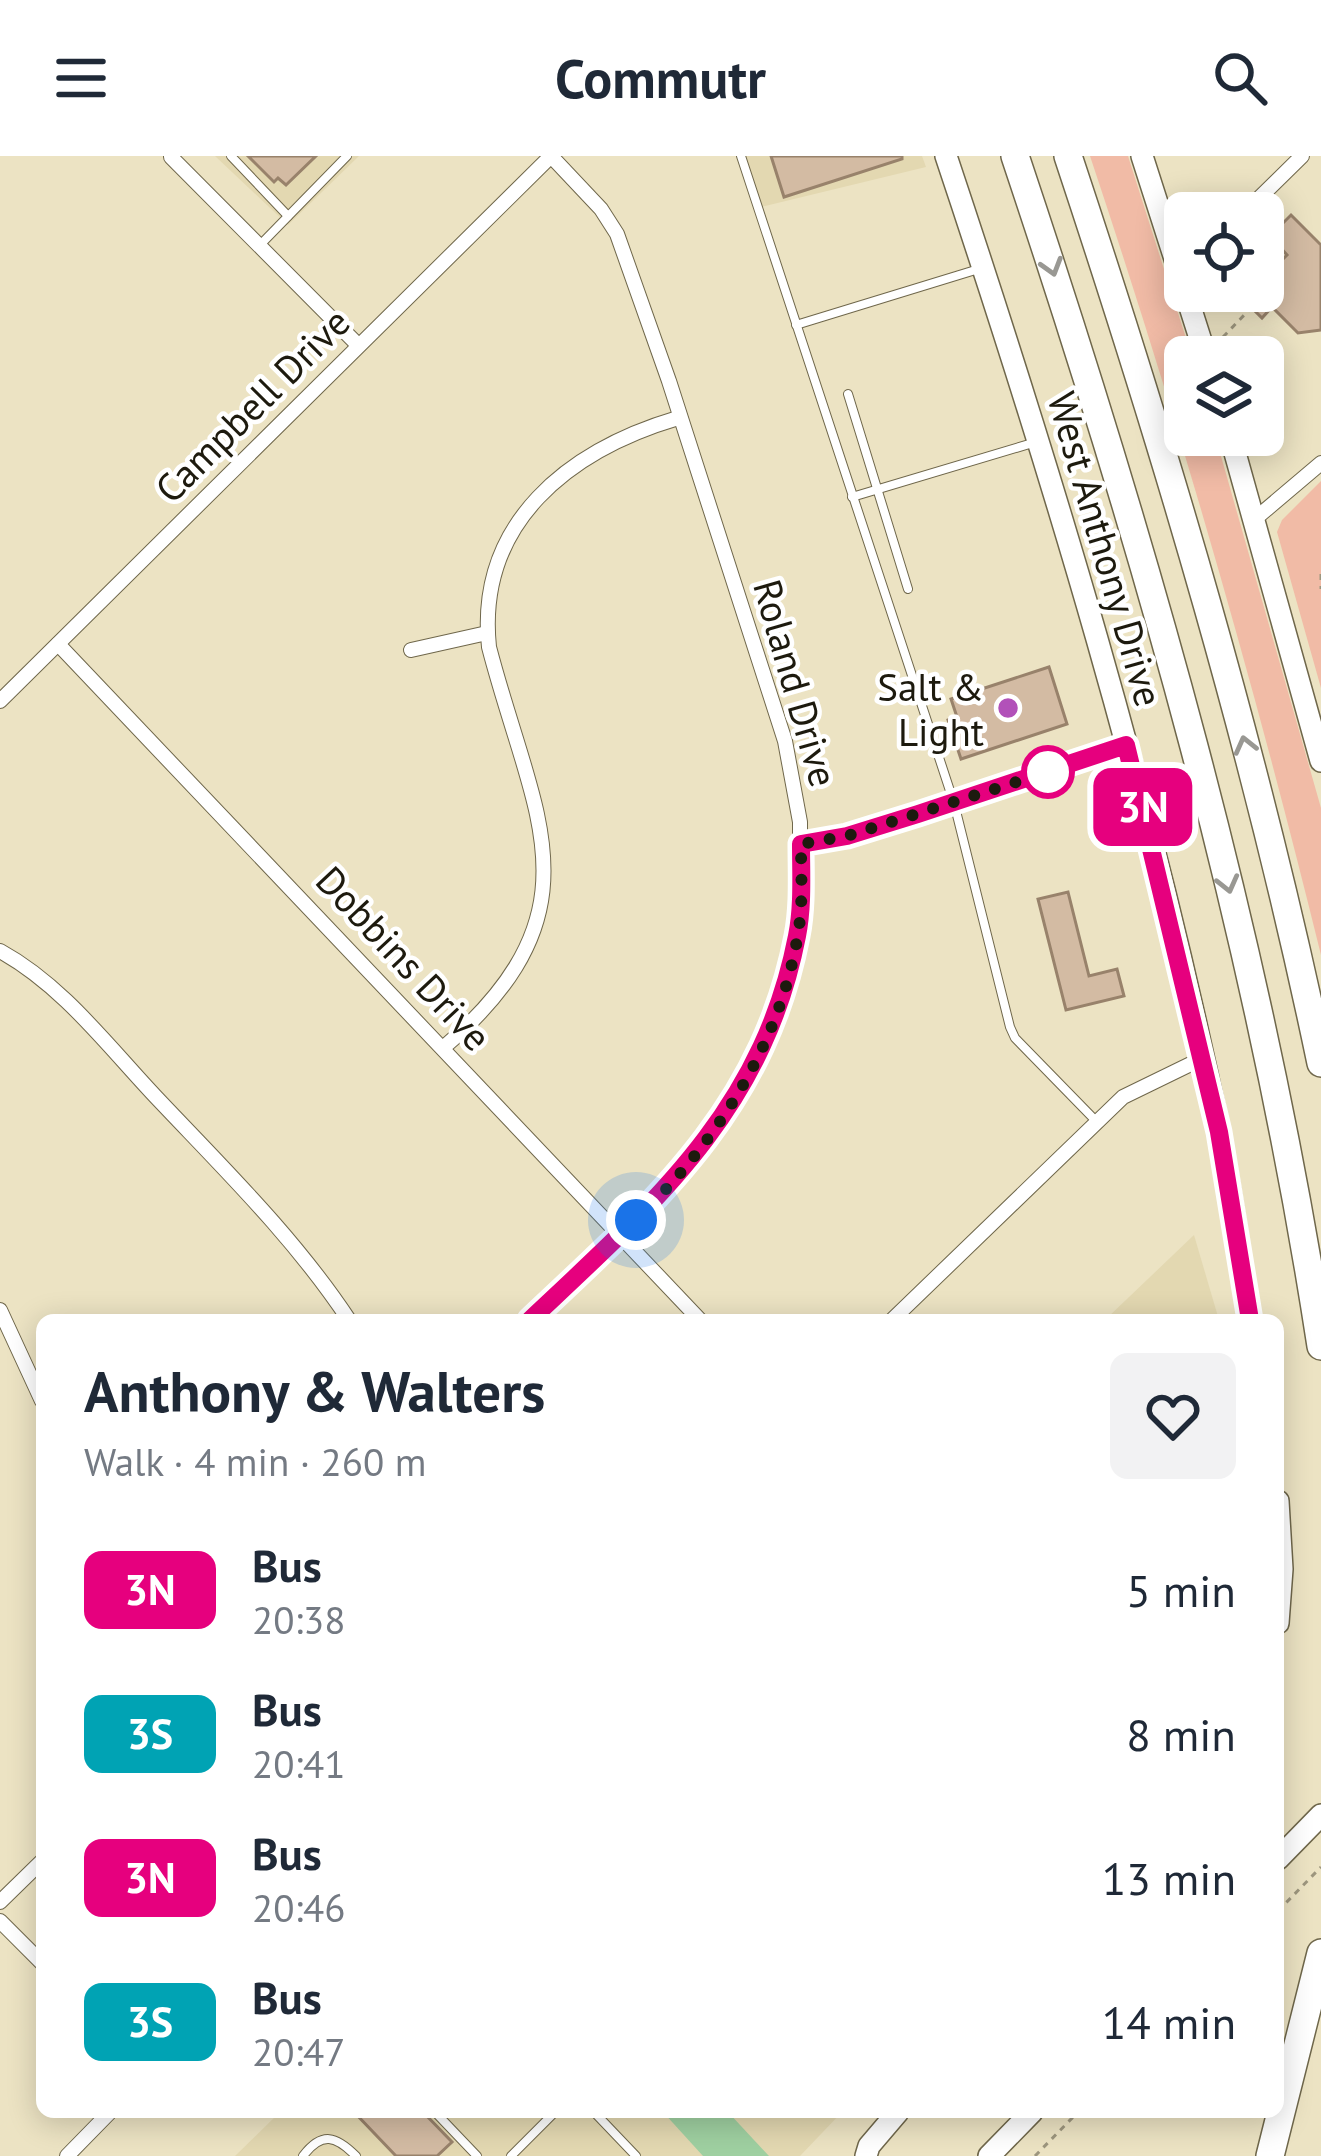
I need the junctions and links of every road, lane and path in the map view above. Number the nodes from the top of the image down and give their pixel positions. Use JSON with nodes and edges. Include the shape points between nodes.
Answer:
{"nodes":[{"id":1,"x":171,"y":156,"type":"edge"},
{"id":2,"x":231,"y":156,"type":"edge"},
{"id":3,"x":347,"y":156,"type":"edge"},
{"id":4,"x":551,"y":156,"type":"edge"},
{"id":5,"x":741,"y":156,"type":"edge"},
{"id":6,"x":946,"y":156,"type":"edge"},
{"id":7,"x":1015,"y":156,"type":"edge"},
{"id":8,"x":1068,"y":156,"type":"edge"},
{"id":9,"x":1142,"y":156,"type":"edge"},
{"id":10,"x":1302,"y":156,"type":"edge"},
{"id":11,"x":1265,"y":192,"type":"edge"},
{"id":12,"x":288,"y":216,"type":"junction"},
{"id":13,"x":1164,"y":223,"type":"edge"},
{"id":14,"x":260,"y":244,"type":"junction"},
{"id":15,"x":983,"y":268,"type":"junction"},
{"id":16,"x":1247,"y":312,"type":"edge"},
{"id":17,"x":796,"y":325,"type":"junction"},
{"id":18,"x":1223,"y":336,"type":"edge"},
{"id":19,"x":358,"y":345,"type":"junction"},
{"id":20,"x":848,"y":394,"type":"dead end"},
{"id":21,"x":678,"y":418,"type":"junction"},
{"id":22,"x":1038,"y":441,"type":"junction"},
{"id":23,"x":1236,"y":456,"type":"edge"},
{"id":24,"x":1321,"y":463,"type":"edge"},
{"id":25,"x":878,"y":490,"type":"junction"},
{"id":26,"x":852,"y":496,"type":"junction"},
{"id":27,"x":1255,"y":519,"type":"junction"},
{"id":28,"x":1321,"y":574,"type":"edge"},
{"id":29,"x":908,"y":589,"type":"dead end"},
{"id":30,"x":1321,"y":589,"type":"edge"},
{"id":31,"x":488,"y":633,"type":"junction"},
{"id":32,"x":58,"y":644,"type":"junction"},
{"id":33,"x":411,"y":650,"type":"dead end"},
{"id":34,"x":0,"y":701,"type":"edge"},
{"id":35,"x":1126,"y":745,"type":"junction"},
{"id":36,"x":1321,"y":761,"type":"edge"},
{"id":37,"x":954,"y":803,"type":"junction"},
{"id":38,"x":801,"y":844,"type":"junction"},
{"id":39,"x":0,"y":951,"type":"edge"},
{"id":40,"x":443,"y":1048,"type":"junction"},
{"id":41,"x":1202,"y":1059,"type":"junction"},
{"id":42,"x":1321,"y":1063,"type":"edge"},
{"id":43,"x":1096,"y":1121,"type":"junction"},
{"id":44,"x":619,"y":1235,"type":"junction"},
{"id":45,"x":0,"y":1310,"type":"edge"},
{"id":46,"x":345,"y":1314,"type":"edge"},
{"id":47,"x":536,"y":1314,"type":"edge"},
{"id":48,"x":694,"y":1314,"type":"edge"},
{"id":49,"x":898,"y":1314,"type":"edge"},
{"id":50,"x":1249,"y":1314,"type":"edge"},
{"id":51,"x":1321,"y":1346,"type":"edge"},
{"id":52,"x":36,"y":1388,"type":"edge"},
{"id":53,"x":1321,"y":1815,"type":"edge"},
{"id":54,"x":1284,"y":1853,"type":"edge"},
{"id":55,"x":36,"y":1867,"type":"edge"},
{"id":56,"x":1321,"y":1867,"type":"edge"},
{"id":57,"x":0,"y":1902,"type":"edge"},
{"id":58,"x":1284,"y":1905,"type":"edge"},
{"id":59,"x":0,"y":1921,"type":"edge"},
{"id":60,"x":1321,"y":1953,"type":"edge"},
{"id":61,"x":36,"y":1957,"type":"edge"},
{"id":62,"x":1284,"y":2100,"type":"edge"},
{"id":63,"x":104,"y":2118,"type":"edge"},
{"id":64,"x":441,"y":2118,"type":"edge"},
{"id":65,"x":549,"y":2118,"type":"edge"},
{"id":66,"x":600,"y":2118,"type":"edge"},
{"id":67,"x":893,"y":2118,"type":"edge"},
{"id":68,"x":1026,"y":2118,"type":"edge"},
{"id":69,"x":1072,"y":2118,"type":"edge"},
{"id":70,"x":1280,"y":2118,"type":"edge"},
{"id":71,"x":67,"y":2156,"type":"edge"},
{"id":72,"x":303,"y":2156,"type":"edge"},
{"id":73,"x":356,"y":2156,"type":"edge"},
{"id":74,"x":477,"y":2156,"type":"edge"},
{"id":75,"x":511,"y":2156,"type":"edge"},
{"id":76,"x":636,"y":2156,"type":"edge"},
{"id":77,"x":866,"y":2156,"type":"edge"},
{"id":78,"x":989,"y":2156,"type":"edge"},
{"id":79,"x":1035,"y":2156,"type":"edge"},
{"id":80,"x":1270,"y":2156,"type":"edge"}],
"edges":[{"from":1,"to":14,"type":"street"},
{"from":2,"to":12,"type":"lane"},
{"from":3,"to":12,"type":"lane"},
{"from":4,"to":19,"type":"street","name":"Campbell Drive"},
{"from":4,"to":21,"type":"street","name":"Roland Drive","via":[[617,234]]},
{"from":5,"to":17,"type":"lane"},
{"from":6,"to":15,"type":"street","name":"West Anthony Drive"},
{"from":7,"to":51,"type":"highway","one_way":true,"via":[[1113,465],[1217,839]]},
{"from":42,"to":8,"type":"highway","one_way":true,"via":[[1176,495]]},
{"from":9,"to":13,"type":"street"},
{"from":10,"to":11,"type":"street"},
{"from":12,"to":14,"type":"lane"},
{"from":14,"to":19,"type":"street"},
{"from":15,"to":17,"type":"lane"},
{"from":15,"to":22,"type":"street","name":"West Anthony Drive"},
{"from":16,"to":18,"type":"path"},
{"from":17,"to":26,"type":"lane"},
{"from":19,"to":32,"type":"street","name":"Campbell Drive"},
{"from":20,"to":25,"type":"lane"},
{"from":21,"to":31,"type":"street","via":[[582,458],[538,495],[500,562]]},
{"from":21,"to":38,"type":"street","name":"Roland Drive","via":[[785,741]]},
{"from":22,"to":25,"type":"lane"},
{"from":22,"to":35,"type":"street","name":"West Anthony Drive"},
{"from":23,"to":27,"type":"street"},
{"from":24,"to":27,"type":"street"},
{"from":25,"to":26,"type":"lane"},
{"from":25,"to":29,"type":"lane"},
{"from":26,"to":37,"type":"lane"},
{"from":27,"to":36,"type":"street"},
{"from":28,"to":30,"type":"path"},
{"from":31,"to":33,"type":"street"},
{"from":31,"to":40,"type":"street","via":[[543,830],[544,878],[519,962]]},
{"from":32,"to":34,"type":"street","name":"Campbell Drive"},
{"from":32,"to":40,"type":"street","name":"Dobbins Drive"},
{"from":35,"to":37,"type":"street"},
{"from":35,"to":41,"type":"street","name":"West Anthony Drive"},
{"from":37,"to":38,"type":"street"},
{"from":37,"to":43,"type":"lane","via":[[1010,1027]]},
{"from":38,"to":44,"type":"street","name":"Roland Drive","via":[[798,934],[754,1066],[705,1144]]},
{"from":39,"to":46,"type":"street","via":[[73,1009],[299,1250]]},
{"from":40,"to":44,"type":"street","name":"Dobbins Drive"},
{"from":41,"to":43,"type":"street","via":[[1144,1084]]},
{"from":41,"to":50,"type":"street","name":"West Anthony Drive"},
{"from":43,"to":49,"type":"street"},
{"from":44,"to":47,"type":"street","name":"Roland Drive"},
{"from":44,"to":48,"type":"street","name":"Dobbins Drive"},
{"from":45,"to":52,"type":"street"},
{"from":53,"to":54,"type":"street"},
{"from":55,"to":57,"type":"street"},
{"from":56,"to":58,"type":"path"},
{"from":59,"to":61,"type":"street"},
{"from":60,"to":62,"type":"highway"},
{"from":63,"to":71,"type":"street"},
{"from":64,"to":74,"type":"lane"},
{"from":65,"to":75,"type":"lane"},
{"from":66,"to":76,"type":"lane"},
{"from":67,"to":77,"type":"street"},
{"from":68,"to":78,"type":"street"},
{"from":69,"to":79,"type":"path"},
{"from":70,"to":80,"type":"highway"},
{"from":72,"to":73,"type":"lane","via":[[329,2137]]}]}
